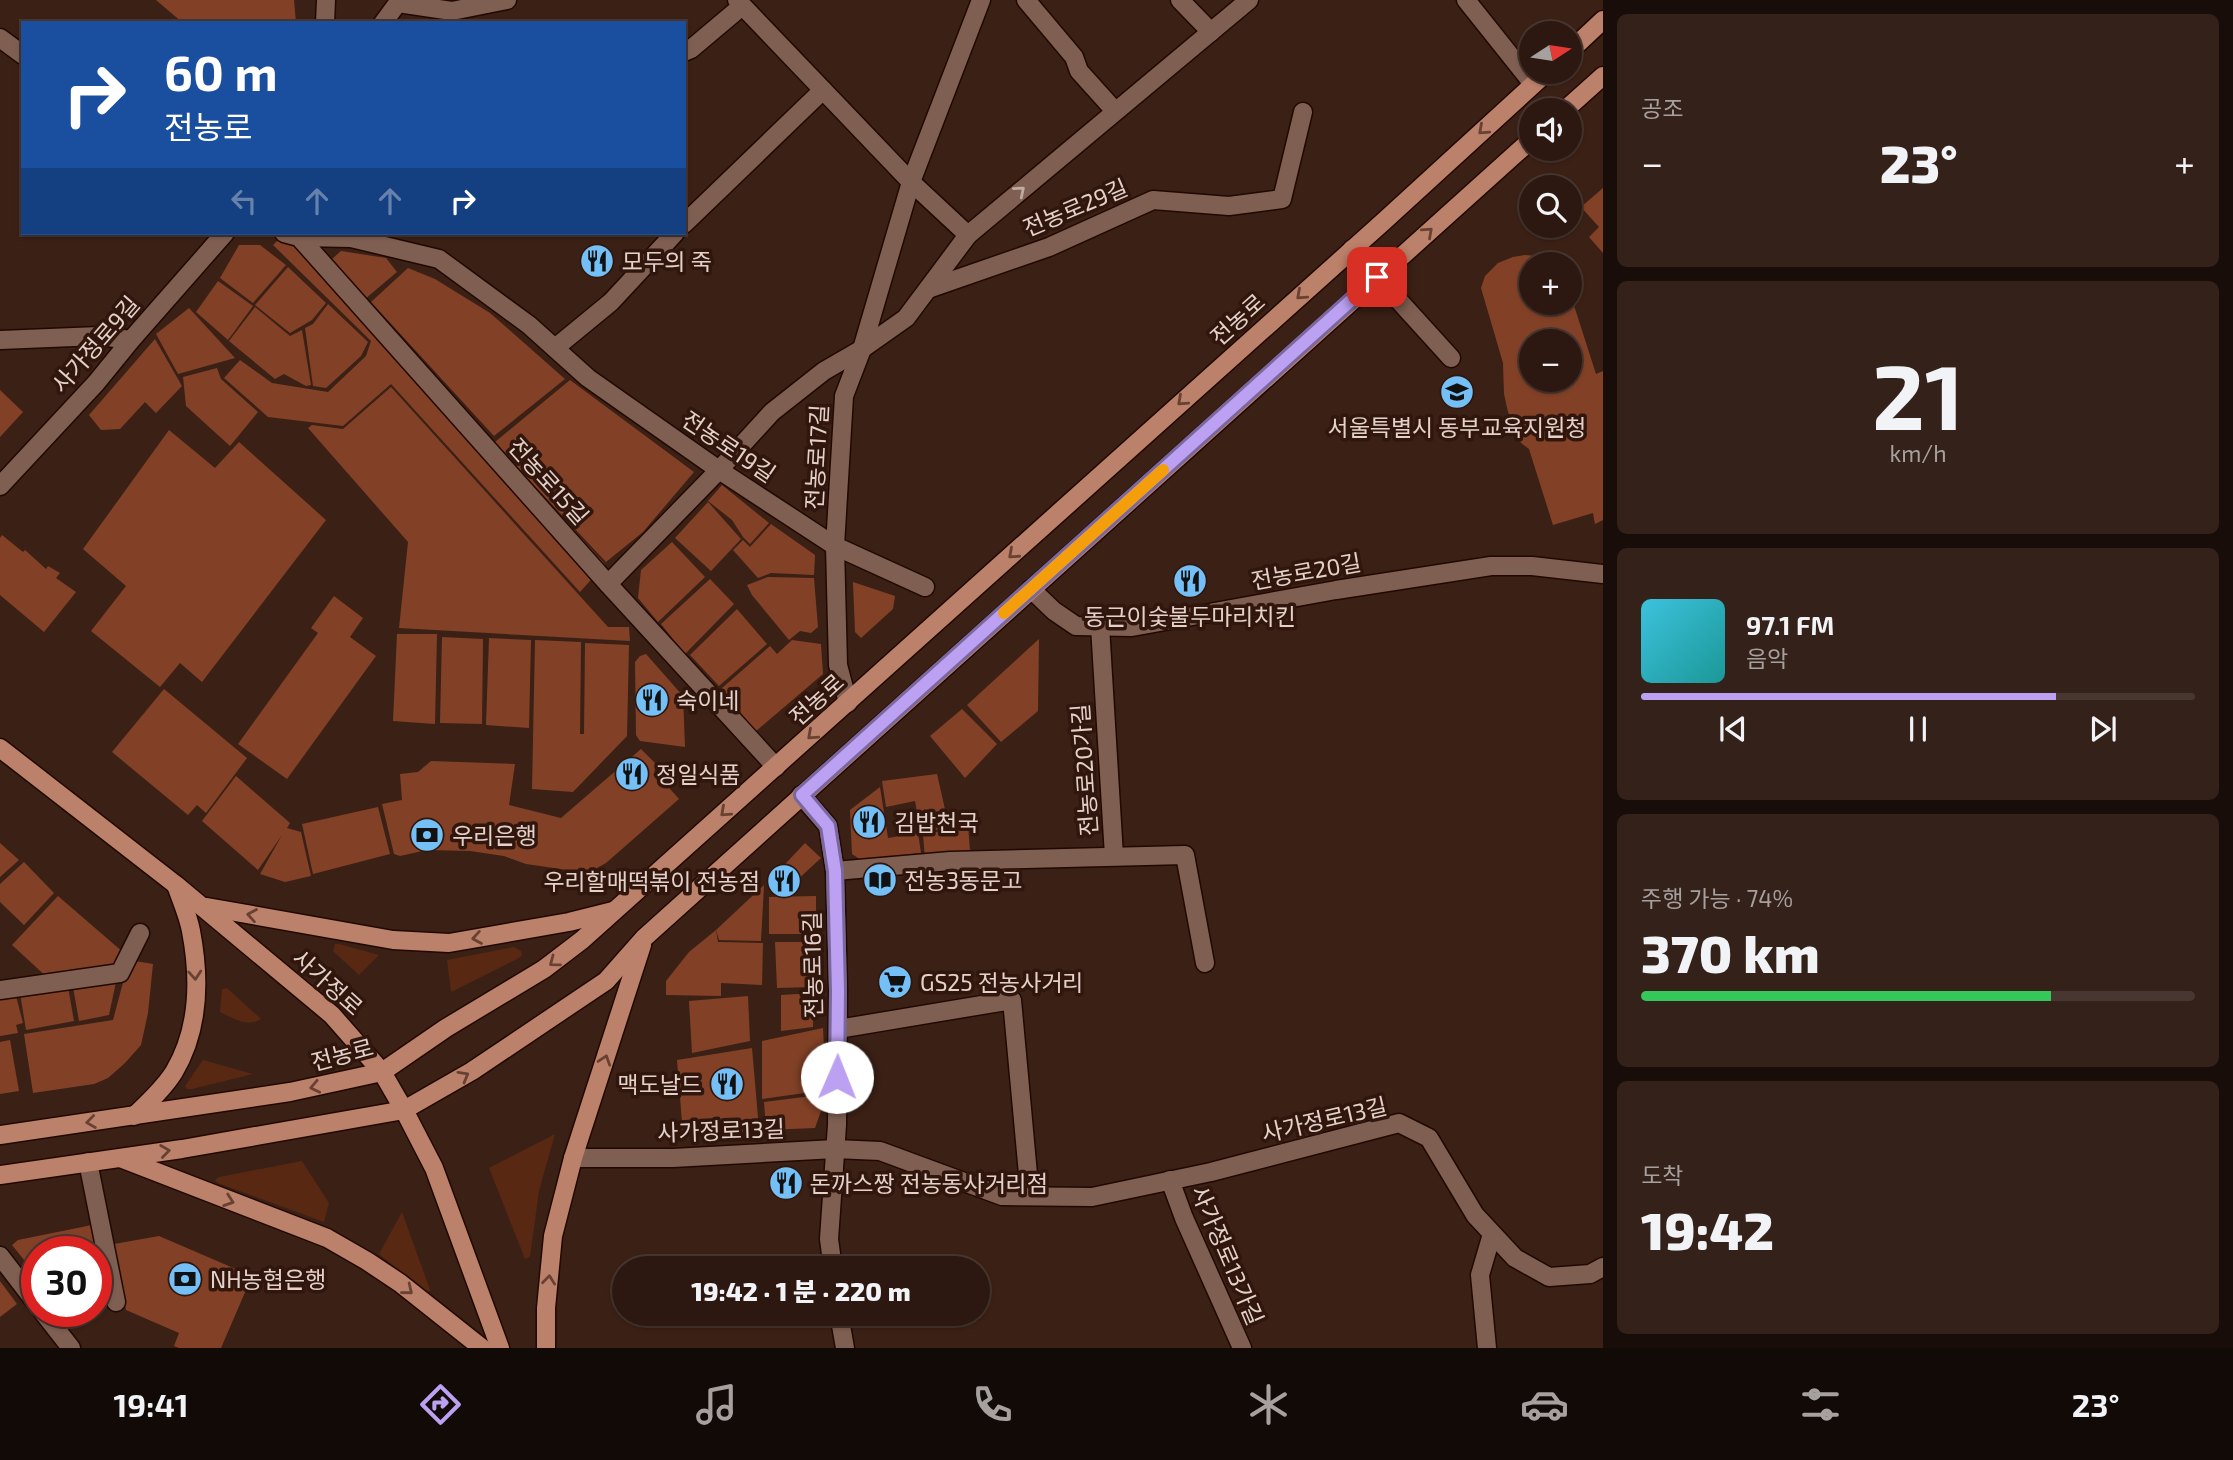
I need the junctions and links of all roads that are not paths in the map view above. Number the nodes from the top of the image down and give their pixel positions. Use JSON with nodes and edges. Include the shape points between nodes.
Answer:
{"nodes":[{"id":1,"x":326,"y":0,"type":"edge"},
{"id":2,"x":507,"y":0,"type":"edge"},
{"id":3,"x":982,"y":0,"type":"edge"},
{"id":4,"x":1026,"y":0,"type":"edge"},
{"id":5,"x":1180,"y":0,"type":"edge"},
{"id":6,"x":1249,"y":0,"type":"edge"},
{"id":7,"x":1466,"y":0,"type":"edge"},
{"id":8,"x":399,"y":2,"type":"edge"},
{"id":9,"x":740,"y":3,"type":"edge"},
{"id":10,"x":1603,"y":20,"type":"edge"},
{"id":11,"x":325,"y":21,"type":"edge"},
{"id":12,"x":385,"y":21,"type":"edge"},
{"id":13,"x":1211,"y":32,"type":"junction"},
{"id":14,"x":0,"y":38,"type":"edge"},
{"id":15,"x":1582,"y":40,"type":"edge"},
{"id":16,"x":686,"y":51,"type":"edge"},
{"id":17,"x":21,"y":54,"type":"edge"},
{"id":18,"x":1519,"y":56,"type":"edge"},
{"id":19,"x":1603,"y":76,"type":"edge"},
{"id":20,"x":1533,"y":84,"type":"edge"},
{"id":21,"x":823,"y":90,"type":"junction"},
{"id":22,"x":1578,"y":98,"type":"edge"},
{"id":23,"x":1115,"y":111,"type":"junction"},
{"id":24,"x":1303,"y":112,"type":"dead end"},
{"id":25,"x":1519,"y":151,"type":"edge"},
{"id":26,"x":911,"y":182,"type":"junction"},
{"id":27,"x":686,"y":222,"type":"edge"},
{"id":28,"x":223,"y":235,"type":"edge"},
{"id":29,"x":291,"y":235,"type":"edge"},
{"id":30,"x":324,"y":235,"type":"edge"},
{"id":31,"x":673,"y":235,"type":"edge"},
{"id":32,"x":968,"y":235,"type":"junction"},
{"id":33,"x":1352,"y":249,"type":"junction"},
{"id":34,"x":1377,"y":277,"type":"junction"},
{"id":35,"x":928,"y":289,"type":"junction"},
{"id":36,"x":0,"y":340,"type":"edge"},
{"id":37,"x":131,"y":340,"type":"junction"},
{"id":38,"x":555,"y":348,"type":"junction"},
{"id":39,"x":862,"y":349,"type":"junction"},
{"id":40,"x":1451,"y":358,"type":"dead end"},
{"id":41,"x":719,"y":470,"type":"junction"},
{"id":42,"x":0,"y":486,"type":"edge"},
{"id":43,"x":835,"y":546,"type":"junction"},
{"id":44,"x":1603,"y":574,"type":"edge"},
{"id":45,"x":608,"y":584,"type":"junction"},
{"id":46,"x":925,"y":587,"type":"dead end"},
{"id":47,"x":1031,"y":589,"type":"junction"},
{"id":48,"x":1100,"y":626,"type":"junction"},
{"id":49,"x":848,"y":703,"type":"junction"},
{"id":50,"x":0,"y":748,"type":"edge"},
{"id":51,"x":776,"y":767,"type":"junction"},
{"id":52,"x":802,"y":795,"type":"junction"},
{"id":53,"x":1114,"y":856,"type":"junction"},
{"id":54,"x":835,"y":871,"type":"junction"},
{"id":55,"x":176,"y":885,"type":"junction"},
{"id":56,"x":203,"y":906,"type":"junction"},
{"id":57,"x":616,"y":910,"type":"junction"},
{"id":58,"x":140,"y":933,"type":"dead end"},
{"id":59,"x":644,"y":939,"type":"junction"},
{"id":60,"x":1205,"y":963,"type":"dead end"},
{"id":61,"x":0,"y":990,"type":"edge"},
{"id":62,"x":838,"y":1029,"type":"junction"},
{"id":63,"x":382,"y":1072,"type":"junction"},
{"id":64,"x":404,"y":1110,"type":"junction"},
{"id":65,"x":134,"y":1116,"type":"junction"},
{"id":66,"x":0,"y":1135,"type":"edge"},
{"id":67,"x":835,"y":1149,"type":"junction"},
{"id":68,"x":120,"y":1158,"type":"junction"},
{"id":69,"x":573,"y":1158,"type":"junction"},
{"id":70,"x":88,"y":1162,"type":"junction"},
{"id":71,"x":0,"y":1175,"type":"edge"},
{"id":72,"x":1170,"y":1180,"type":"junction"},
{"id":73,"x":1030,"y":1196,"type":"junction"},
{"id":74,"x":1492,"y":1234,"type":"junction"},
{"id":75,"x":0,"y":1256,"type":"edge"},
{"id":76,"x":831,"y":1256,"type":"edge"},
{"id":77,"x":1603,"y":1266,"type":"edge"},
{"id":78,"x":21,"y":1283,"type":"edge"},
{"id":79,"x":116,"y":1302,"type":"dead end"},
{"id":80,"x":841,"y":1326,"type":"edge"},
{"id":81,"x":55,"y":1327,"type":"edge"},
{"id":82,"x":71,"y":1348,"type":"edge"},
{"id":83,"x":482,"y":1348,"type":"edge"},
{"id":84,"x":500,"y":1348,"type":"edge"},
{"id":85,"x":546,"y":1348,"type":"edge"},
{"id":86,"x":845,"y":1348,"type":"edge"},
{"id":87,"x":1242,"y":1348,"type":"edge"},
{"id":88,"x":1487,"y":1348,"type":"edge"}],
"edges":[{"from":1,"to":11,"type":"street"},
{"from":2,"to":8,"type":"street","via":[[452,11]]},
{"from":3,"to":26,"type":"street","name":"전농로17길"},
{"from":4,"to":23,"type":"street"},
{"from":5,"to":13,"type":"street"},
{"from":6,"to":13,"type":"street","name":"전농로29길"},
{"from":7,"to":18,"type":"street"},
{"from":8,"to":12,"type":"street"},
{"from":9,"to":16,"type":"street"},
{"from":9,"to":21,"type":"street"},
{"from":10,"to":15,"type":"main road"},
{"from":13,"to":23,"type":"street","name":"전농로29길"},
{"from":14,"to":17,"type":"street"},
{"from":19,"to":22,"type":"main road"},
{"from":20,"to":33,"type":"main road","name":"전농로","one_way":true},
{"from":21,"to":26,"type":"street"},
{"from":21,"to":27,"type":"street"},
{"from":32,"to":23,"type":"street","name":"전농로29길","one_way":true},
{"from":24,"to":35,"type":"street","name":"전농로29길","via":[[1282,199],[1229,206],[1153,200],[1049,247]]},
{"from":34,"to":25,"type":"main road","one_way":true},
{"from":26,"to":32,"type":"street"},
{"from":26,"to":39,"type":"street","name":"전농로17길"},
{"from":28,"to":37,"type":"street","name":"사가정로9길"},
{"from":29,"to":30,"type":"street","name":"전농로19길"},
{"from":29,"to":45,"type":"street","name":"전농로15길"},
{"from":30,"to":38,"type":"street","name":"전농로19길","via":[[351,237],[439,259]]},
{"from":31,"to":38,"type":"street","via":[[611,302]]},
{"from":32,"to":35,"type":"street","name":"전농로29길"},
{"from":33,"to":34,"type":"street"},
{"from":33,"to":49,"type":"main road","name":"전농로","one_way":true},
{"from":34,"to":40,"type":"street"},
{"from":34,"to":47,"type":"main road"},
{"from":35,"to":39,"type":"street","name":"전농로29길","via":[[906,318]]},
{"from":36,"to":37,"type":"street","via":[[99,336]]},
{"from":37,"to":42,"type":"street","name":"사가정로9길"},
{"from":38,"to":41,"type":"street","name":"전농로19길","via":[[588,378]]},
{"from":39,"to":41,"type":"street","name":"전농로29길","via":[[824,370],[772,412]]},
{"from":39,"to":43,"type":"street","name":"전농로17길","via":[[844,396]]},
{"from":41,"to":43,"type":"street","name":"전농로19길"},
{"from":41,"to":45,"type":"street","name":"전농로29길"},
{"from":43,"to":46,"type":"street","name":"전농로19길"},
{"from":43,"to":49,"type":"street","name":"전농로17길","via":[[838,665]]},
{"from":44,"to":48,"type":"street","name":"전농로20길","via":[[1491,566],[1132,627]]},
{"from":45,"to":51,"type":"street","name":"전농로15길"},
{"from":47,"to":48,"type":"street","name":"전농로20길","via":[[1076,626]]},
{"from":47,"to":52,"type":"main road"},
{"from":48,"to":53,"type":"street","name":"전농로20가길"},
{"from":49,"to":51,"type":"main road","name":"전농로","one_way":true},
{"from":50,"to":55,"type":"main road","name":"사가정로"},
{"from":51,"to":57,"type":"main road","name":"전농로","one_way":true},
{"from":52,"to":54,"type":"street","name":"전농로16길","via":[[828,826]]},
{"from":52,"to":59,"type":"main road"},
{"from":53,"to":54,"type":"street","via":[[950,861]]},
{"from":53,"to":60,"type":"street","name":"전농로20가길","via":[[1185,855]]},
{"from":54,"to":62,"type":"street","name":"전농로16길"},
{"from":55,"to":56,"type":"main road","name":"사가정로"},
{"from":55,"to":65,"type":"main road","one_way":true,"via":[[191,930],[196,1006],[173,1074]]},
{"from":57,"to":56,"type":"main road","one_way":true,"via":[[449,943],[393,940]]},
{"from":56,"to":63,"type":"main road","name":"사가정로","via":[[332,1014]]},
{"from":57,"to":63,"type":"main road","name":"전농로","one_way":true,"via":[[544,969]]},
{"from":58,"to":61,"type":"street","via":[[120,973]]},
{"from":64,"to":59,"type":"main road","one_way":true,"via":[[472,1071],[606,981]]},
{"from":69,"to":59,"type":"main road","one_way":true},
{"from":62,"to":67,"type":"street","name":"전농로16길"},
{"from":62,"to":73,"type":"street","via":[[1012,1000]]},
{"from":63,"to":64,"type":"main road","name":"사가정로"},
{"from":63,"to":65,"type":"main road","name":"전농로","one_way":true},
{"from":68,"to":64,"type":"main road","one_way":true},
{"from":64,"to":84,"type":"main road","name":"사가정로","via":[[433,1168]]},
{"from":65,"to":66,"type":"main road","name":"전농로","one_way":true},
{"from":67,"to":69,"type":"street","name":"사가정로13길"},
{"from":67,"to":73,"type":"street","name":"사가정로13길","via":[[880,1151],[1002,1196]]},
{"from":67,"to":76,"type":"street","name":"전농로16길"},
{"from":68,"to":70,"type":"main road"},
{"from":68,"to":83,"type":"main road","one_way":true,"via":[[327,1238],[400,1283]]},
{"from":85,"to":69,"type":"main road","one_way":true,"via":[[553,1236]]},
{"from":70,"to":71,"type":"main road"},
{"from":70,"to":79,"type":"street"},
{"from":72,"to":73,"type":"street","name":"사가정로13길","via":[[1092,1197]]},
{"from":72,"to":74,"type":"street","name":"사가정로13길","via":[[1399,1123],[1429,1138],[1475,1215]]},
{"from":72,"to":87,"type":"street","name":"사가정로13가길"},
{"from":74,"to":77,"type":"street","name":"사가정로13길","via":[[1515,1258],[1549,1277],[1590,1274]]},
{"from":74,"to":88,"type":"street","via":[[1480,1275]]},
{"from":75,"to":78,"type":"street"},
{"from":80,"to":86,"type":"street"},
{"from":81,"to":82,"type":"street"}]}
